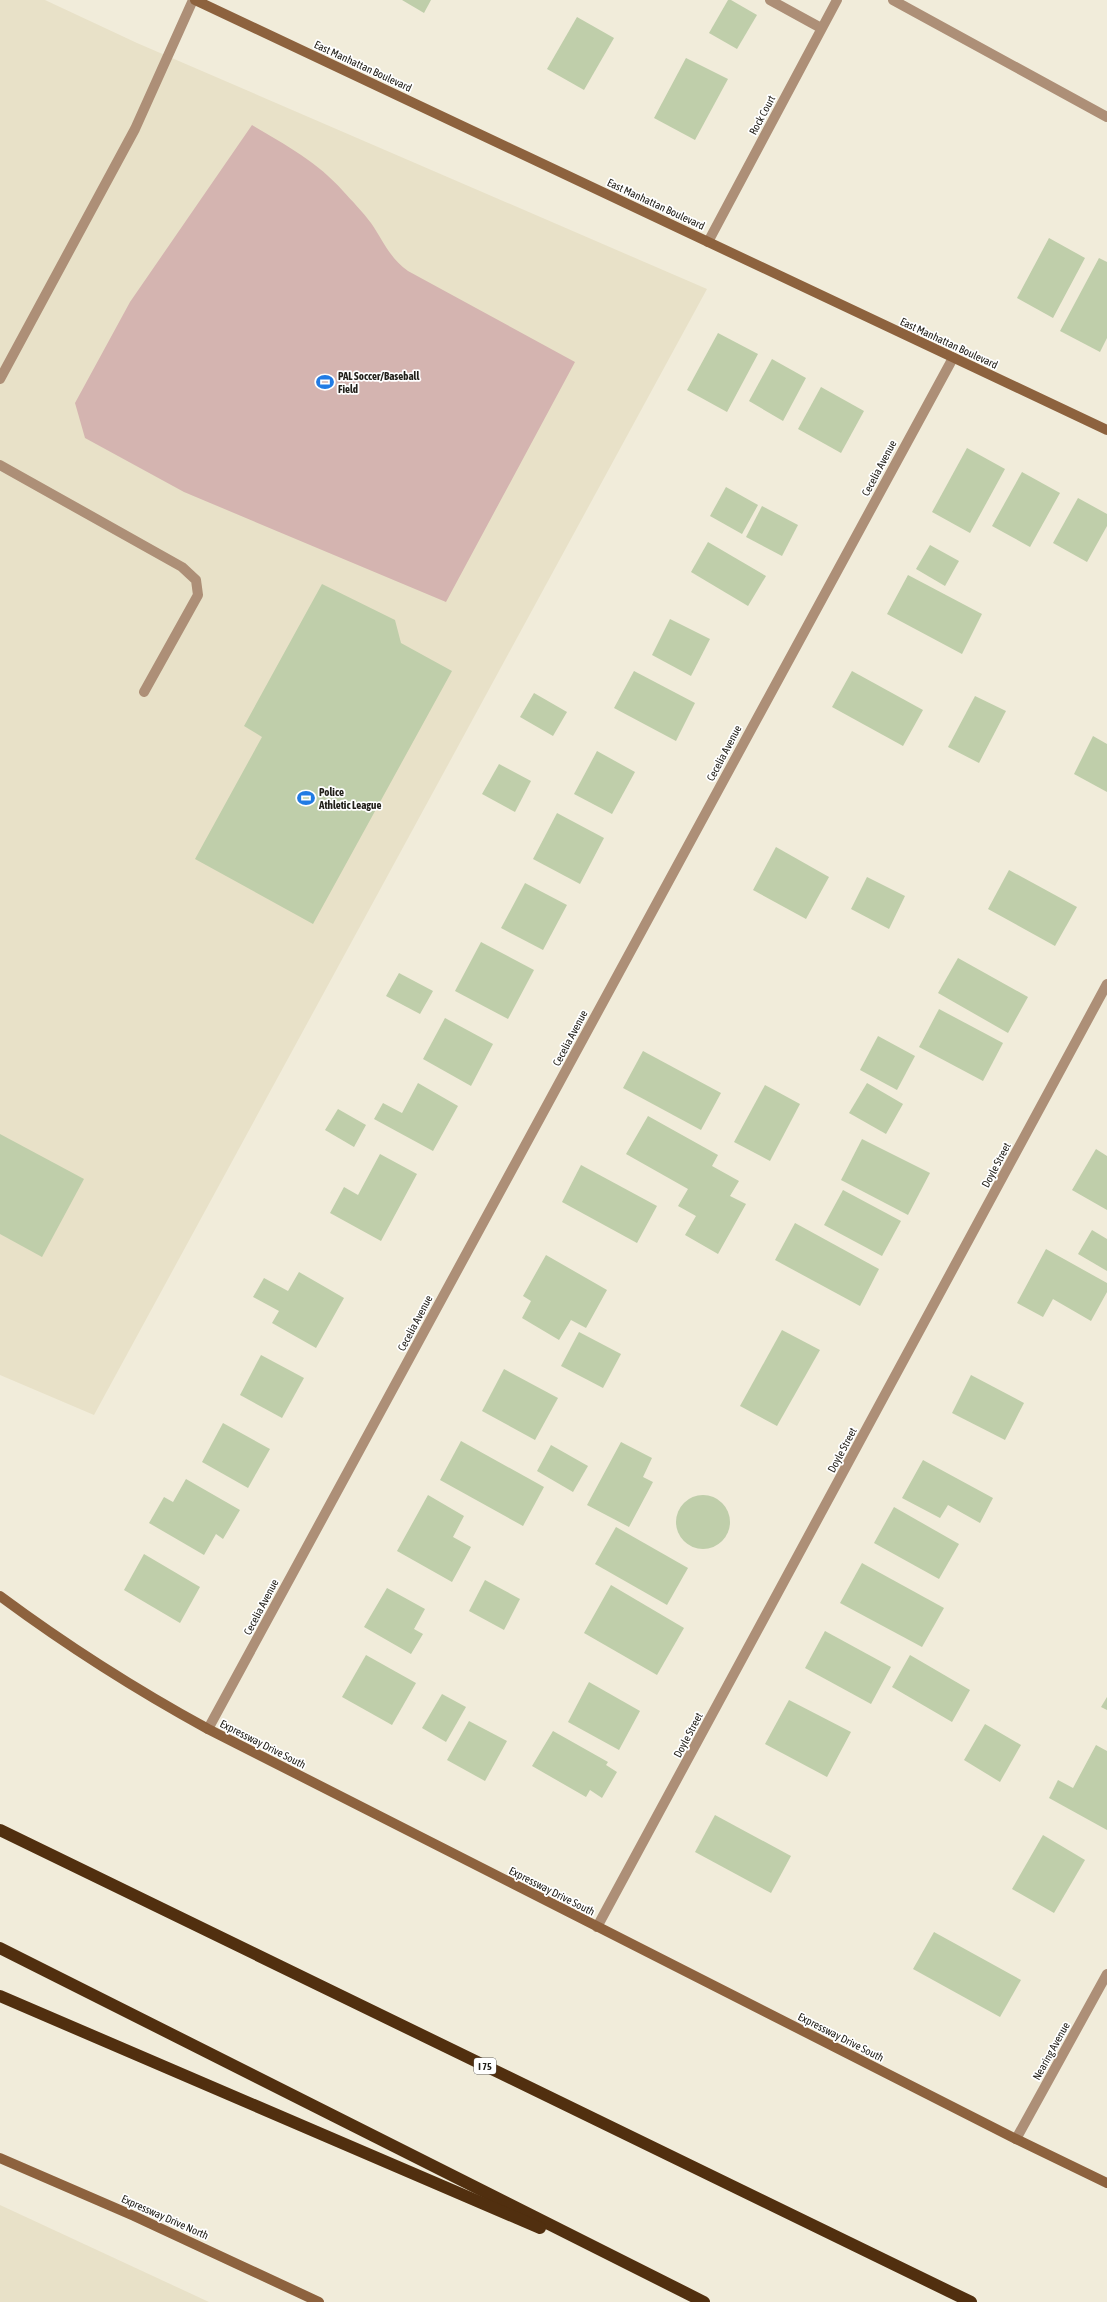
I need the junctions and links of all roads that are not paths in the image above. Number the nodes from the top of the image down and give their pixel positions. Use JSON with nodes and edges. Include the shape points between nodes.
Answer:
{"nodes":[{"id":1,"x":194,"y":0,"type":"edge"},
{"id":2,"x":770,"y":0,"type":"edge"},
{"id":3,"x":836,"y":0,"type":"edge"},
{"id":4,"x":893,"y":0,"type":"edge"},
{"id":5,"x":821,"y":28,"type":"junction"},
{"id":6,"x":1107,"y":118,"type":"edge"},
{"id":7,"x":708,"y":242,"type":"junction"},
{"id":8,"x":953,"y":358,"type":"junction"},
{"id":9,"x":0,"y":379,"type":"edge"},
{"id":10,"x":1107,"y":430,"type":"edge"},
{"id":11,"x":0,"y":465,"type":"edge"},
{"id":12,"x":144,"y":692,"type":"dead end"},
{"id":13,"x":1107,"y":984,"type":"edge"},
{"id":14,"x":0,"y":1596,"type":"edge"},
{"id":15,"x":208,"y":1729,"type":"junction"},
{"id":16,"x":0,"y":1830,"type":"edge"},
{"id":17,"x":597,"y":1927,"type":"junction"},
{"id":18,"x":0,"y":1948,"type":"edge"},
{"id":19,"x":1107,"y":1974,"type":"edge"},
{"id":20,"x":0,"y":1996,"type":"edge"},
{"id":21,"x":1016,"y":2139,"type":"junction"},
{"id":22,"x":0,"y":2158,"type":"edge"},
{"id":23,"x":1107,"y":2183,"type":"edge"},
{"id":24,"x":655,"y":2277,"type":"junction"},
{"id":25,"x":319,"y":2302,"type":"edge"},
{"id":26,"x":704,"y":2302,"type":"edge"},
{"id":27,"x":970,"y":2302,"type":"edge"}],
"edges":[{"from":1,"to":7,"type":"main road","name":"East Manhattan Boulevard"},
{"from":1,"to":9,"type":"street","via":[[135,129]]},
{"from":2,"to":5,"type":"street"},
{"from":3,"to":5,"type":"street","name":"Rock Court"},
{"from":4,"to":6,"type":"street"},
{"from":5,"to":7,"type":"street","name":"Rock Court"},
{"from":7,"to":8,"type":"main road","name":"East Manhattan Boulevard"},
{"from":8,"to":10,"type":"main road","name":"East Manhattan Boulevard"},
{"from":8,"to":15,"type":"street","name":"Cecelia Avenue"},
{"from":11,"to":12,"type":"street","via":[[182,567],[196,580],[198,595]]},
{"from":13,"to":17,"type":"street","name":"Doyle Street"},
{"from":14,"to":15,"type":"main road","name":"Expressway Drive South","via":[[114,1675]]},
{"from":15,"to":17,"type":"main road","name":"Expressway Drive South"},
{"from":16,"to":27,"type":"highway","number":"I 75"},
{"from":17,"to":21,"type":"main road","name":"Expressway Drive South"},
{"from":18,"to":24,"type":"highway"},
{"from":19,"to":21,"type":"street","name":"Nearing Avenue"},
{"from":20,"to":24,"type":"highway"},
{"from":21,"to":23,"type":"main road","name":"Expressway Drive South"},
{"from":22,"to":25,"type":"main road","name":"Expressway Drive North","via":[[134,2216]]},
{"from":24,"to":26,"type":"highway"}]}
